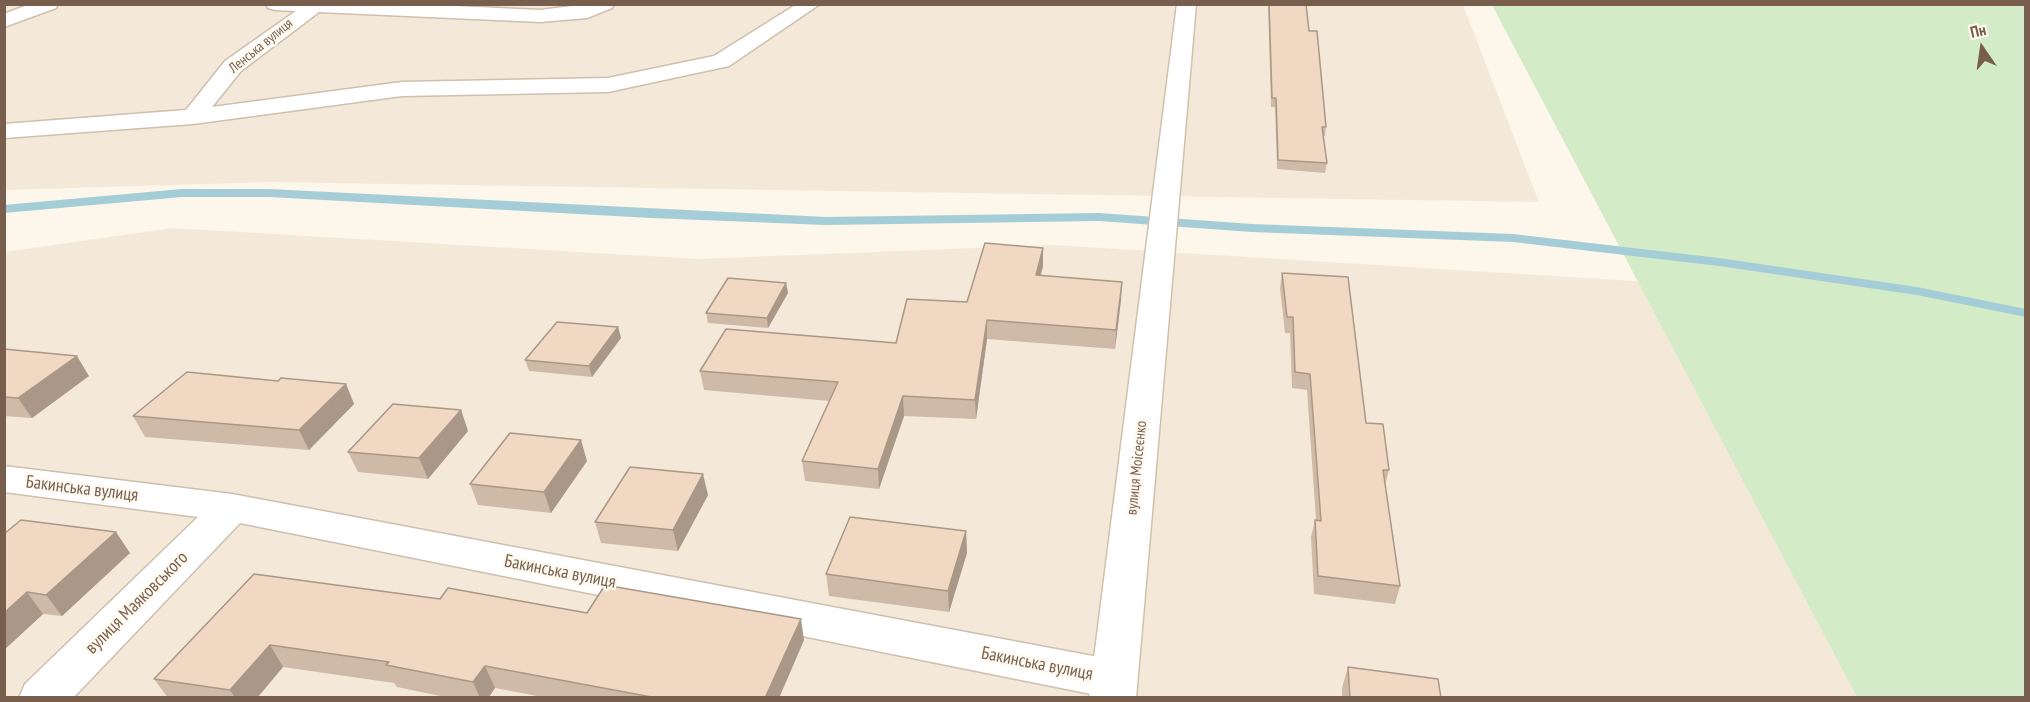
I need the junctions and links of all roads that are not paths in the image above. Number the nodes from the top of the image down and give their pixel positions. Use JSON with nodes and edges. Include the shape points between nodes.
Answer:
{"nodes":[{"id":1,"x":49,"y":4,"type":"edge"},
{"id":2,"x":275,"y":4,"type":"edge"},
{"id":3,"x":605,"y":4,"type":"edge"},
{"id":4,"x":811,"y":4,"type":"edge"},
{"id":5,"x":1187,"y":4,"type":"edge"},
{"id":6,"x":314,"y":6,"type":"edge"},
{"id":7,"x":4,"y":21,"type":"edge"},
{"id":8,"x":193,"y":117,"type":"junction"},
{"id":9,"x":4,"y":131,"type":"edge"},
{"id":10,"x":4,"y":479,"type":"edge"},
{"id":11,"x":232,"y":508,"type":"junction"},
{"id":12,"x":1113,"y":688,"type":"edge"},
{"id":13,"x":42,"y":698,"type":"edge"}],
"edges":[{"from":1,"to":7,"type":"street"},
{"from":2,"to":6,"type":"street","name":"Ленська вулиця"},
{"from":3,"to":6,"type":"street","via":[[587,12],[540,16]]},
{"from":4,"to":8,"type":"street","via":[[721,61],[608,85],[402,89]]},
{"from":5,"to":12,"type":"street","name":"вулиця Моісеєнко"},
{"from":6,"to":8,"type":"street","name":"Ленська вулиця","via":[[233,66]]},
{"from":8,"to":9,"type":"street"},
{"from":10,"to":11,"type":"street","name":"Бакинська вулиця"},
{"from":11,"to":12,"type":"street","name":"Бакинська вулиця"},
{"from":11,"to":13,"type":"street","name":"вулиця Маяковського"}]}
